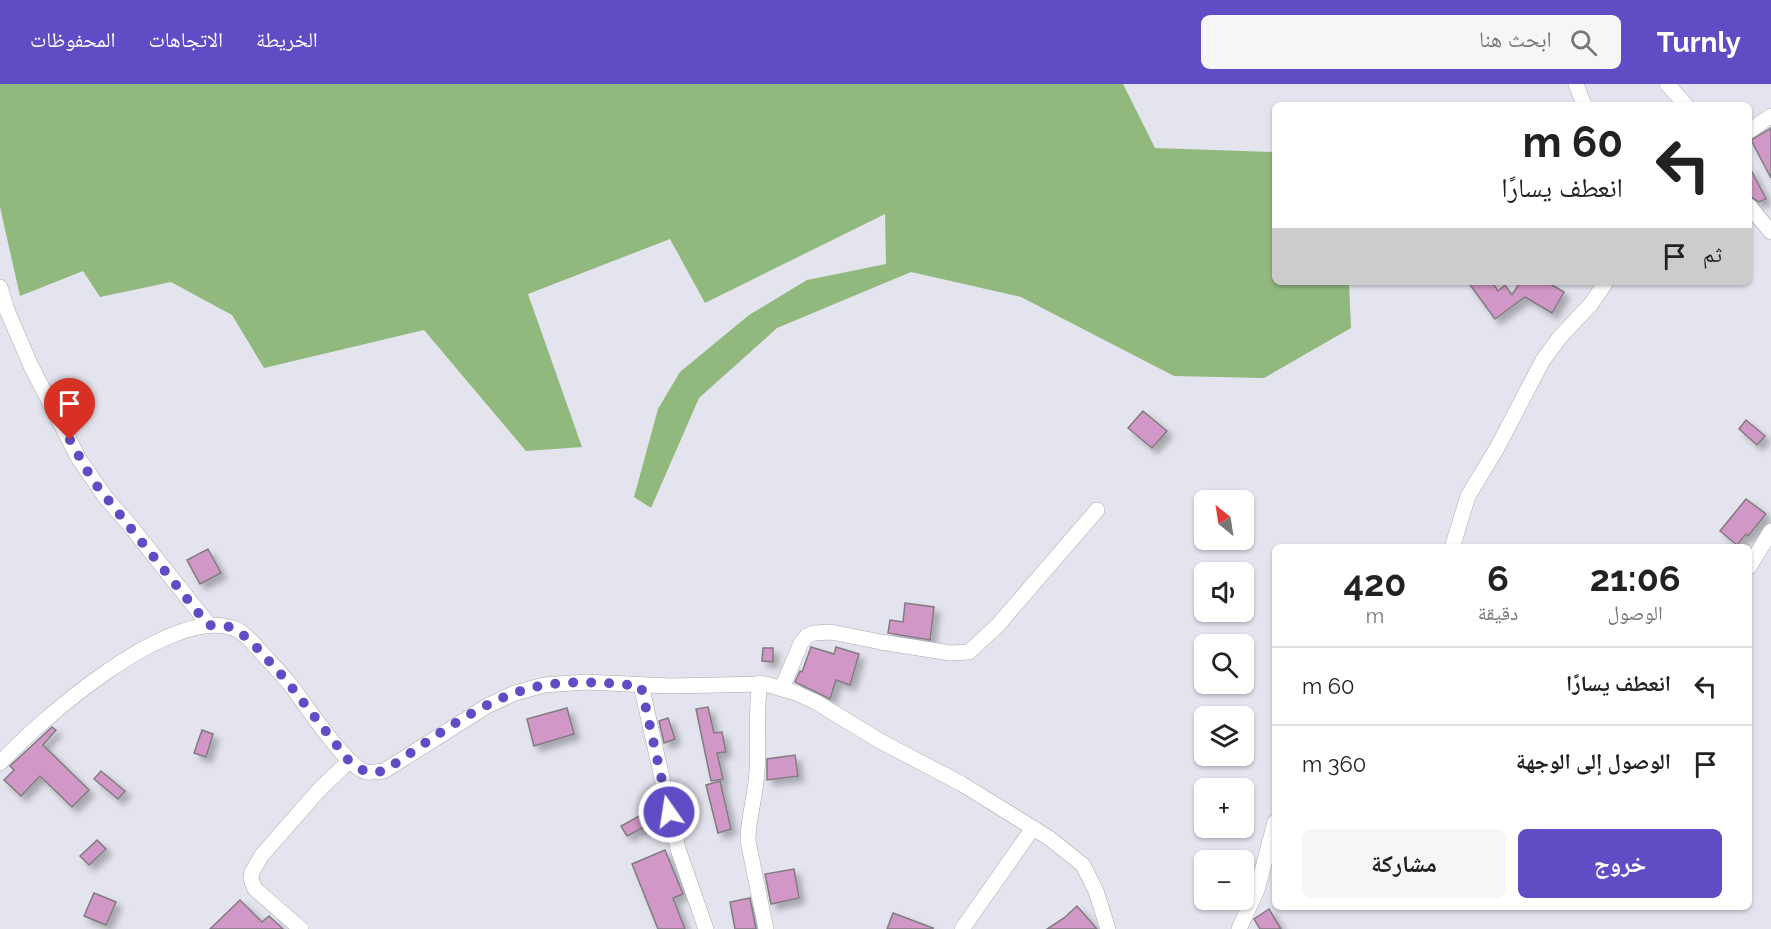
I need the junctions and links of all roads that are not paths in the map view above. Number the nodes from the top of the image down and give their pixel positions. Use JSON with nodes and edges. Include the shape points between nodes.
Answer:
{"nodes":[{"id":1,"x":1576,"y":84,"type":"edge"},
{"id":2,"x":1667,"y":84,"type":"edge"},
{"id":3,"x":1583,"y":102,"type":"edge"},
{"id":4,"x":1683,"y":102,"type":"edge"},
{"id":5,"x":1771,"y":116,"type":"edge"},
{"id":6,"x":1752,"y":129,"type":"edge"},
{"id":7,"x":1752,"y":210,"type":"edge"},
{"id":8,"x":1771,"y":232,"type":"edge"},
{"id":9,"x":1604,"y":285,"type":"edge"},
{"id":10,"x":0,"y":287,"type":"edge"},
{"id":11,"x":1097,"y":510,"type":"dead end"},
{"id":12,"x":1771,"y":531,"type":"edge"},
{"id":13,"x":1453,"y":544,"type":"edge"},
{"id":14,"x":1752,"y":562,"type":"edge"},
{"id":15,"x":208,"y":625,"type":"junction"},
{"id":16,"x":760,"y":683,"type":"junction"},
{"id":17,"x":641,"y":686,"type":"junction"},
{"id":18,"x":782,"y":688,"type":"junction"},
{"id":19,"x":349,"y":761,"type":"junction"},
{"id":20,"x":0,"y":763,"type":"edge"},
{"id":21,"x":1033,"y":828,"type":"junction"},
{"id":22,"x":1272,"y":833,"type":"edge"},
{"id":23,"x":301,"y":929,"type":"edge"},
{"id":24,"x":706,"y":929,"type":"edge"},
{"id":25,"x":766,"y":929,"type":"edge"},
{"id":26,"x":962,"y":929,"type":"edge"},
{"id":27,"x":1108,"y":929,"type":"edge"},
{"id":28,"x":1239,"y":929,"type":"edge"}],
"edges":[{"from":1,"to":3,"type":"street"},
{"from":2,"to":4,"type":"street"},
{"from":5,"to":6,"type":"street"},
{"from":7,"to":8,"type":"street"},
{"from":9,"to":13,"type":"street","via":[[1543,360],[1468,496]]},
{"from":10,"to":15,"type":"street","via":[[31,366],[79,459]]},
{"from":11,"to":18,"type":"street","via":[[998,625],[969,652],[950,653],[831,632],[814,633],[801,642]]},
{"from":12,"to":14,"type":"street"},
{"from":15,"to":19,"type":"street","via":[[231,627],[249,639]]},
{"from":15,"to":20,"type":"street","via":[[177,632],[98,676]]},
{"from":16,"to":17,"type":"street"},
{"from":16,"to":18,"type":"street"},
{"from":16,"to":25,"type":"street","via":[[756,783],[748,841]]},
{"from":17,"to":19,"type":"street","via":[[586,682],[543,685],[487,706],[384,771],[367,772]]},
{"from":17,"to":24,"type":"street","via":[[678,849]]},
{"from":18,"to":21,"type":"street","via":[[816,702]]},
{"from":19,"to":23,"type":"street","via":[[301,810],[252,872],[255,889]]},
{"from":21,"to":26,"type":"street"},
{"from":21,"to":27,"type":"street","via":[[1083,865]]},
{"from":22,"to":28,"type":"street","via":[[1257,890]]}]}
